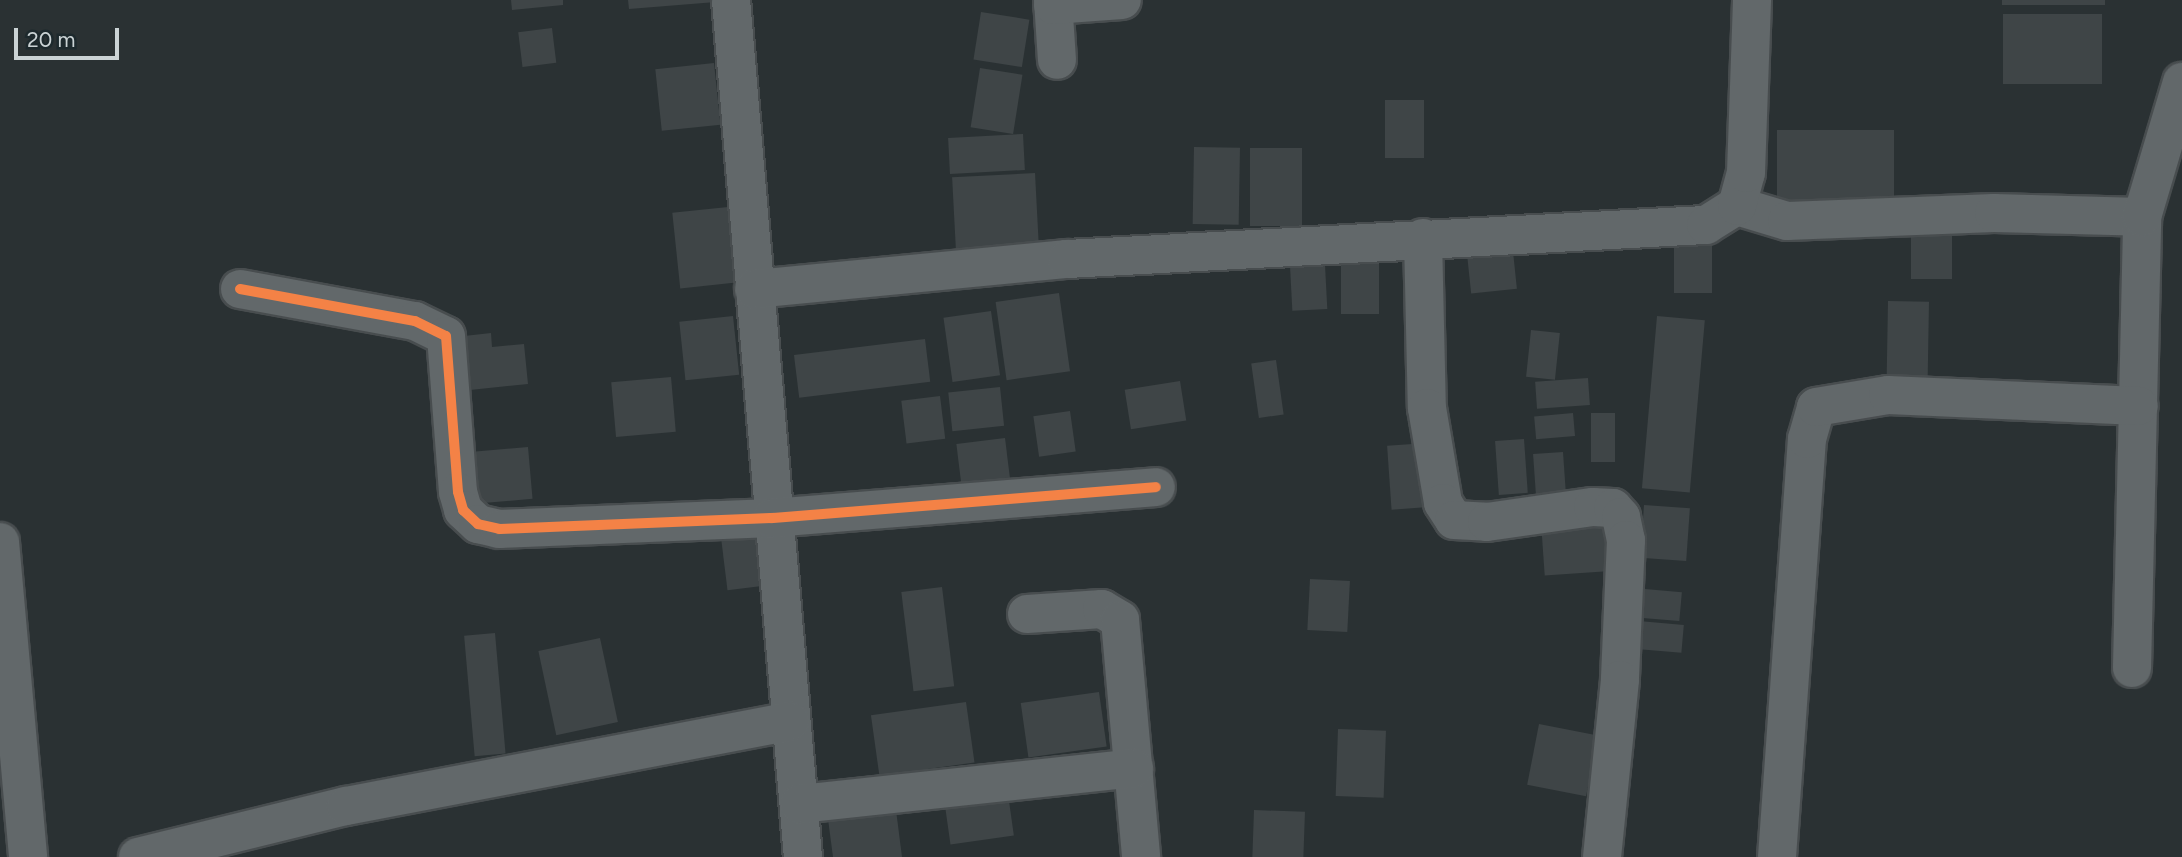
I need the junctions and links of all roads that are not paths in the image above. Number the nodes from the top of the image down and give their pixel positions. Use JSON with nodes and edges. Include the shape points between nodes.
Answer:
{"nodes":[{"id":1,"x":731,"y":0,"type":"edge"},
{"id":2,"x":1122,"y":0,"type":"edge"},
{"id":3,"x":1752,"y":0,"type":"edge"},
{"id":4,"x":1053,"y":3,"type":"edge"},
{"id":5,"x":1057,"y":60,"type":"dead end"},
{"id":6,"x":2182,"y":82,"type":"edge"},
{"id":7,"x":1737,"y":206,"type":"junction"},
{"id":8,"x":2142,"y":217,"type":"junction"},
{"id":9,"x":1423,"y":238,"type":"junction"},
{"id":10,"x":240,"y":289,"type":"dead end"},
{"id":11,"x":754,"y":289,"type":"junction"},
{"id":12,"x":2138,"y":406,"type":"junction"},
{"id":13,"x":1156,"y":487,"type":"dead end"},
{"id":14,"x":772,"y":518,"type":"junction"},
{"id":15,"x":0,"y":542,"type":"edge"},
{"id":16,"x":1027,"y":614,"type":"dead end"},
{"id":17,"x":2132,"y":668,"type":"dead end"},
{"id":18,"x":790,"y":721,"type":"junction"},
{"id":19,"x":1134,"y":768,"type":"junction"},
{"id":20,"x":799,"y":804,"type":"junction"},
{"id":21,"x":28,"y":857,"type":"edge"},
{"id":22,"x":138,"y":857,"type":"edge"},
{"id":23,"x":803,"y":857,"type":"edge"},
{"id":24,"x":1141,"y":857,"type":"edge"},
{"id":25,"x":1602,"y":857,"type":"edge"},
{"id":26,"x":1777,"y":857,"type":"edge"}],
"edges":[{"from":1,"to":11,"type":"street"},
{"from":2,"to":4,"type":"street"},
{"from":3,"to":7,"type":"street","via":[[1746,173]]},
{"from":4,"to":5,"type":"street"},
{"from":6,"to":8,"type":"street"},
{"from":7,"to":8,"type":"street","via":[[1787,221],[1994,213]]},
{"from":7,"to":9,"type":"street","via":[[1706,225],[1641,234]]},
{"from":8,"to":12,"type":"street"},
{"from":9,"to":11,"type":"street","via":[[1066,259]]},
{"from":9,"to":25,"type":"street","via":[[1427,408],[1443,503],[1454,520],[1487,522],[1593,507],[1613,508],[1620,517],[1626,540],[1620,680]]},
{"from":10,"to":14,"type":"street","via":[[433,325],[446,336],[458,492],[478,524],[499,529]]},
{"from":11,"to":14,"type":"street"},
{"from":12,"to":17,"type":"street"},
{"from":12,"to":26,"type":"street","via":[[1888,395],[1816,407],[1807,439]]},
{"from":13,"to":14,"type":"street"},
{"from":14,"to":18,"type":"street"},
{"from":15,"to":21,"type":"street"},
{"from":16,"to":19,"type":"street","via":[[1102,609],[1120,620]]},
{"from":18,"to":20,"type":"street"},
{"from":18,"to":22,"type":"street","via":[[360,803]]},
{"from":19,"to":20,"type":"street"},
{"from":19,"to":24,"type":"street"},
{"from":20,"to":23,"type":"street"}]}
